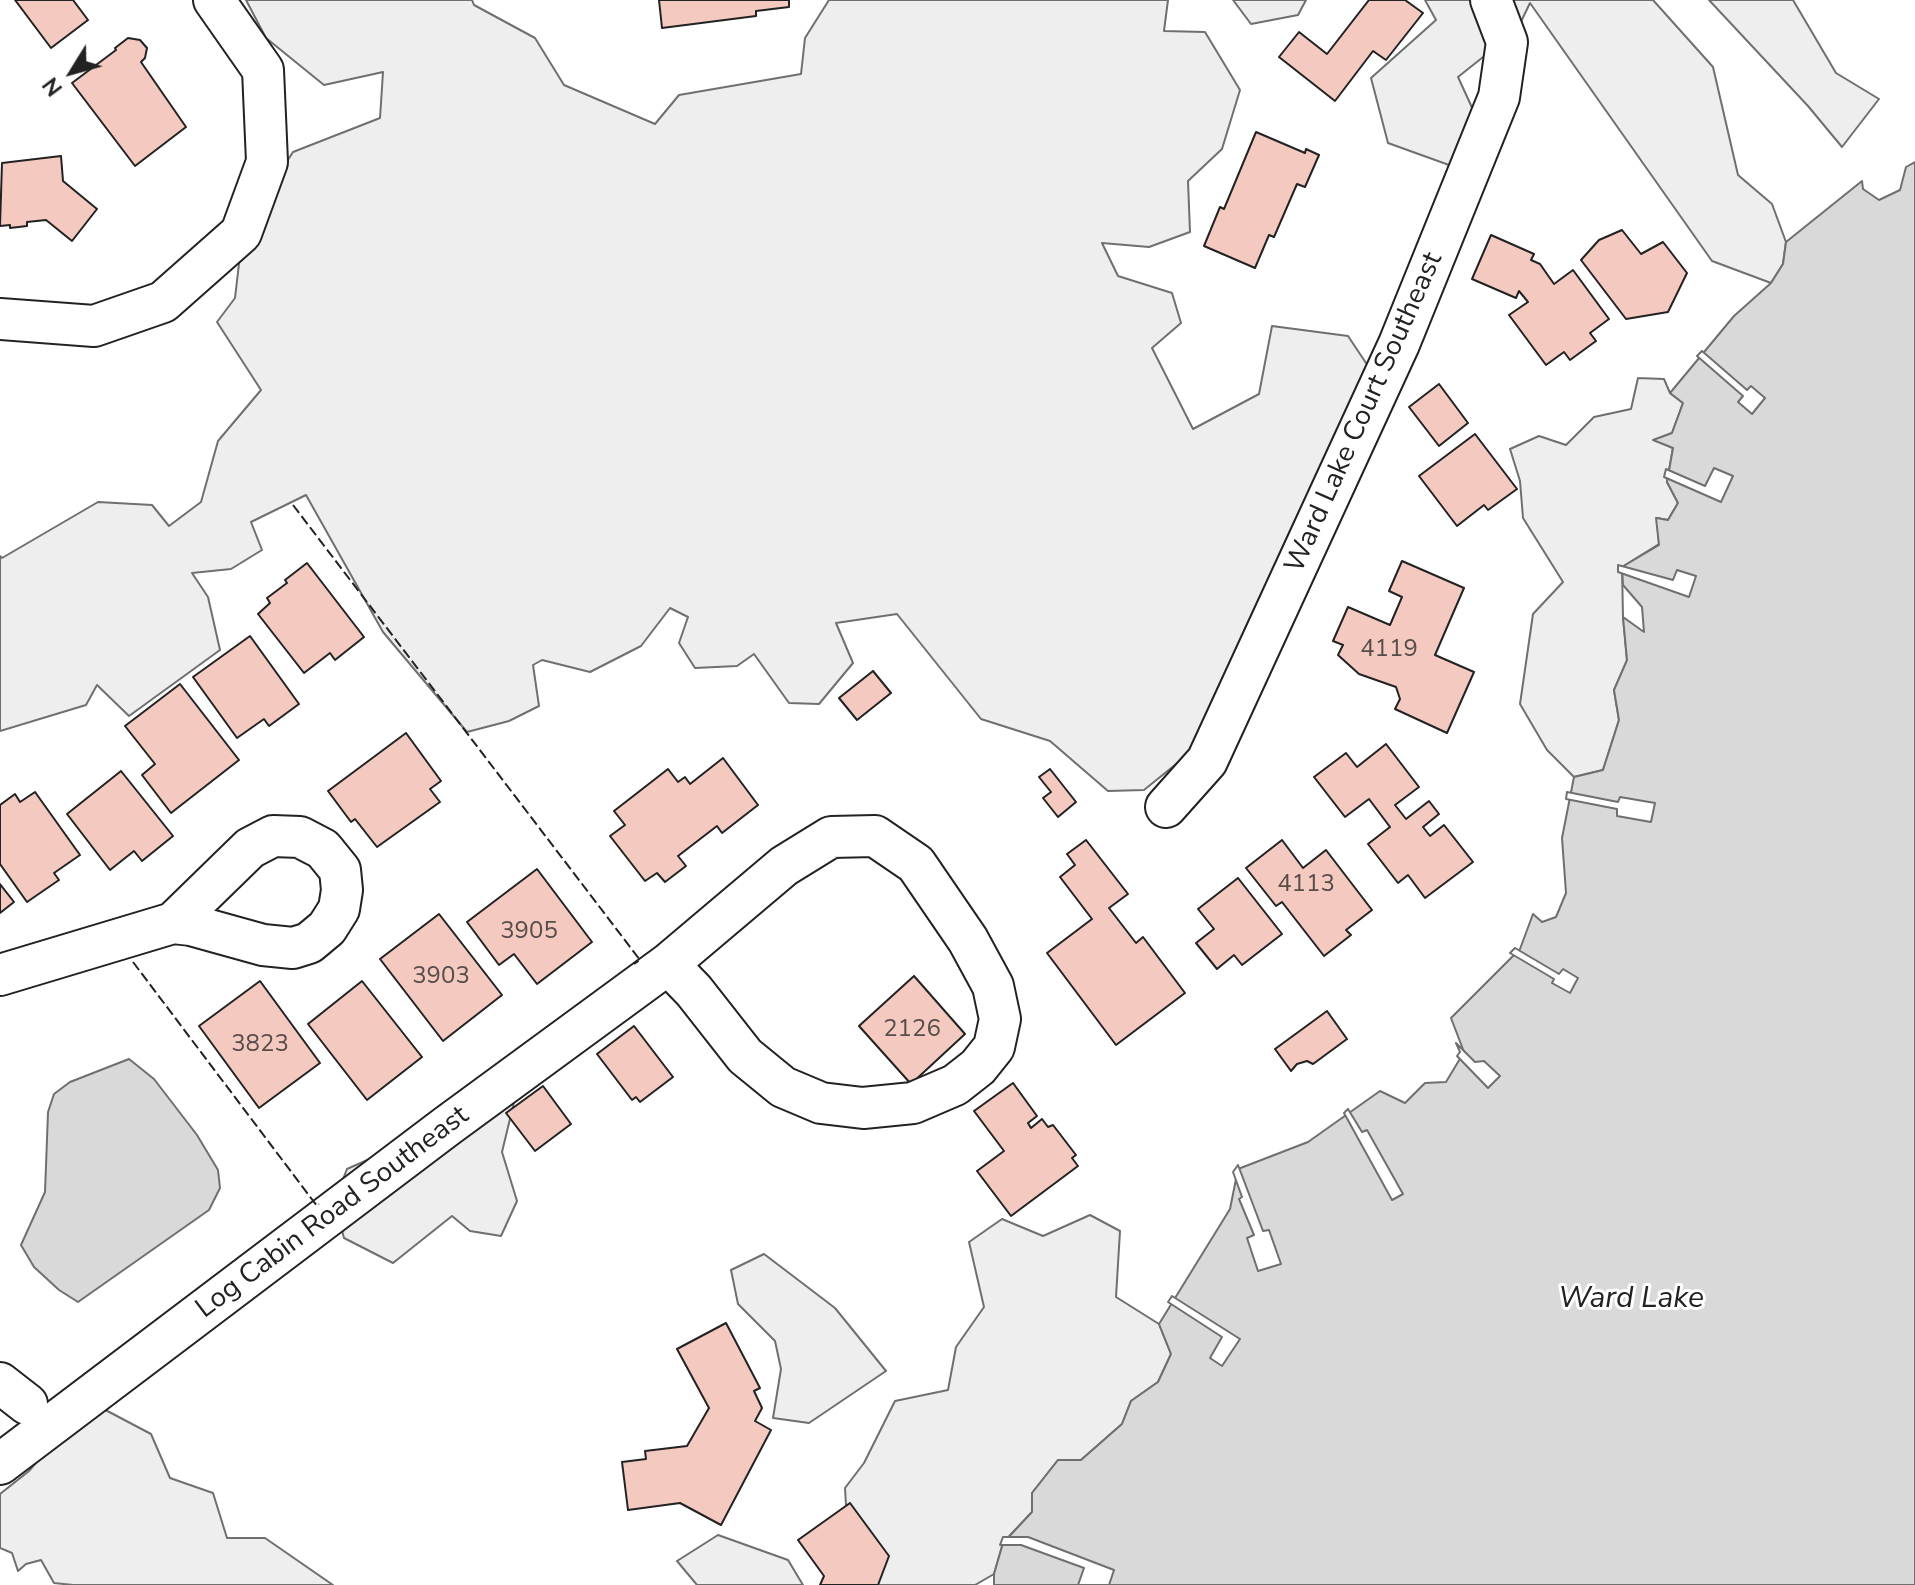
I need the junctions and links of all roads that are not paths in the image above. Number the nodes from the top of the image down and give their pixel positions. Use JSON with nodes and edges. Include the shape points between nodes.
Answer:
{"nodes":[{"id":1,"x":214,"y":0,"type":"edge"},
{"id":2,"x":1491,"y":0,"type":"edge"},
{"id":3,"x":0,"y":319,"type":"edge"},
{"id":4,"x":1166,"y":807,"type":"dead end"},
{"id":5,"x":173,"y":923,"type":"dead end"},
{"id":6,"x":668,"y":964,"type":"junction"},
{"id":7,"x":0,"y":975,"type":"edge"},
{"id":8,"x":0,"y":1464,"type":"edge"}],
"edges":[{"from":1,"to":3,"type":"street","via":[[263,70],[267,162],[241,233],[163,302],[94,326]]},
{"from":2,"to":4,"type":"street","name":"Ward Lake Court Southeast","via":[[1507,42],[1499,97],[1405,330],[1207,761]]},
{"from":5,"to":7,"type":"street"},
{"from":6,"to":6,"type":"street","name":"Log Cabin Road Southeast","via":[[784,866],[831,837],[875,836],[916,864],[968,940],[993,986],[1000,1019],[994,1047],[955,1085],[913,1103],[863,1108],[821,1103],[783,1087],[745,1056]]},
{"from":6,"to":8,"type":"street","name":"Log Cabin Road Southeast"}]}
